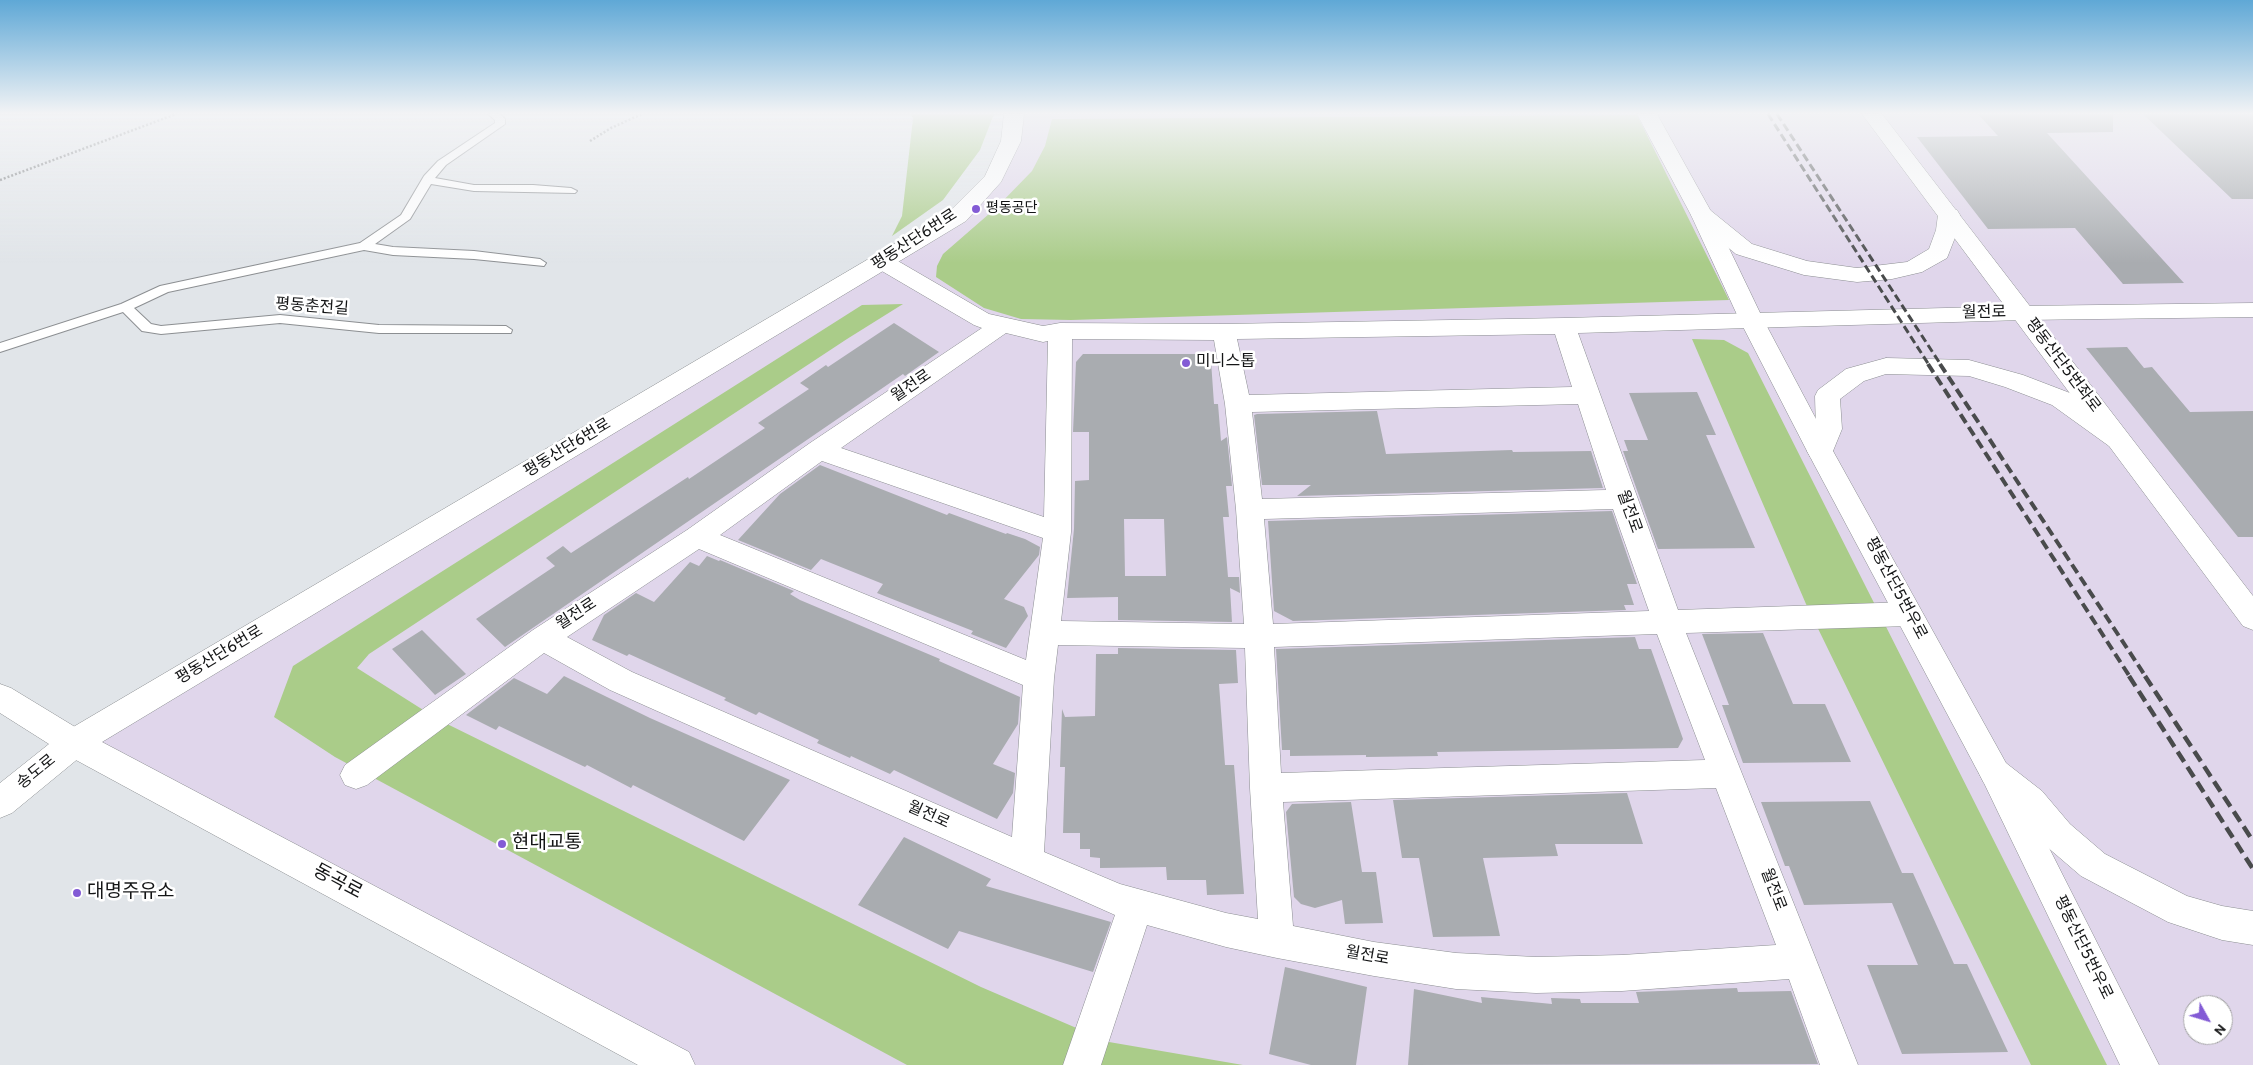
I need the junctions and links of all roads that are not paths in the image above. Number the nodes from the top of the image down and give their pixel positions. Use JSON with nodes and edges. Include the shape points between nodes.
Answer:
{"nodes":[{"id":1,"x":442,"y":164,"type":"edge"},
{"id":2,"x":1001,"y":164,"type":"edge"},
{"id":3,"x":1674,"y":164,"type":"edge"},
{"id":4,"x":1910,"y":164,"type":"edge"},
{"id":5,"x":428,"y":180,"type":"junction"},
{"id":6,"x":571,"y":191,"type":"dead end"},
{"id":7,"x":1702,"y":215,"type":"junction"},
{"id":8,"x":1949,"y":215,"type":"junction"},
{"id":9,"x":364,"y":246,"type":"junction"},
{"id":10,"x":883,"y":262,"type":"junction"},
{"id":11,"x":540,"y":263,"type":"dead end"},
{"id":12,"x":125,"y":307,"type":"junction"},
{"id":13,"x":2253,"y":310,"type":"edge"},
{"id":14,"x":2022,"y":313,"type":"junction"},
{"id":15,"x":1751,"y":319,"type":"junction"},
{"id":16,"x":1002,"y":326,"type":"junction"},
{"id":17,"x":1564,"y":326,"type":"junction"},
{"id":18,"x":506,"y":330,"type":"dead end"},
{"id":19,"x":1060,"y":331,"type":"junction"},
{"id":20,"x":1224,"y":332,"type":"junction"},
{"id":21,"x":0,"y":348,"type":"edge"},
{"id":22,"x":1587,"y":395,"type":"junction"},
{"id":23,"x":1238,"y":404,"type":"junction"},
{"id":24,"x":2118,"y":440,"type":"junction"},
{"id":25,"x":819,"y":450,"type":"junction"},
{"id":26,"x":1820,"y":451,"type":"junction"},
{"id":27,"x":1623,"y":499,"type":"junction"},
{"id":28,"x":1250,"y":509,"type":"junction"},
{"id":29,"x":1057,"y":532,"type":"junction"},
{"id":30,"x":697,"y":537,"type":"junction"},
{"id":31,"x":1908,"y":614,"type":"junction"},
{"id":32,"x":2253,"y":618,"type":"edge"},
{"id":33,"x":1667,"y":621,"type":"junction"},
{"id":34,"x":1044,"y":633,"type":"junction"},
{"id":35,"x":1259,"y":636,"type":"junction"},
{"id":36,"x":543,"y":638,"type":"junction"},
{"id":37,"x":1039,"y":678,"type":"junction"},
{"id":38,"x":0,"y":697,"type":"edge"},
{"id":39,"x":74,"y":743,"type":"junction"},
{"id":40,"x":1727,"y":773,"type":"junction"},
{"id":41,"x":1995,"y":773,"type":"junction"},
{"id":42,"x":356,"y":774,"type":"dead end"},
{"id":43,"x":1266,"y":788,"type":"junction"},
{"id":44,"x":0,"y":803,"type":"edge"},
{"id":45,"x":1027,"y":860,"type":"junction"},
{"id":46,"x":1136,"y":904,"type":"junction"},
{"id":47,"x":2253,"y":928,"type":"edge"},
{"id":48,"x":1277,"y":941,"type":"junction"},
{"id":49,"x":1800,"y":961,"type":"junction"},
{"id":50,"x":676,"y":1065,"type":"edge"},
{"id":51,"x":1082,"y":1065,"type":"edge"},
{"id":52,"x":1839,"y":1065,"type":"edge"},
{"id":53,"x":2140,"y":1065,"type":"edge"}],
"edges":[{"from":1,"to":5,"type":"lane"},
{"from":2,"to":10,"type":"street","name":"평동산단6번로","via":[[994,178],[958,216]]},
{"from":3,"to":7,"type":"street","name":"평동산단5번우로"},
{"from":4,"to":8,"type":"street","name":"평동산단5번좌로"},
{"from":5,"to":6,"type":"lane","via":[[474,188]]},
{"from":5,"to":9,"type":"lane","via":[[406,217]]},
{"from":7,"to":8,"type":"street","via":[[1744,249],[1804,268],[1857,275],[1914,267],[1940,253]]},
{"from":7,"to":15,"type":"street","name":"평동산단5번우로"},
{"from":8,"to":14,"type":"street","name":"평동산단5번좌로"},
{"from":9,"to":11,"type":"lane"},
{"from":9,"to":12,"type":"lane","via":[[164,289]]},
{"from":10,"to":16,"type":"street","name":"월전로","via":[[982,320]]},
{"from":10,"to":39,"type":"street","name":"평동산단6번로"},
{"from":12,"to":18,"type":"lane","name":"평동춘전길","via":[[147,328],[161,330],[280,319],[380,329]]},
{"from":12,"to":21,"type":"lane"},
{"from":13,"to":14,"type":"street","name":"월전로"},
{"from":14,"to":15,"type":"street","name":"월전로"},
{"from":14,"to":24,"type":"street","name":"평동산단5번좌로"},
{"from":15,"to":17,"type":"street","name":"월전로"},
{"from":15,"to":26,"type":"street","name":"평동산단5번우로"},
{"from":16,"to":19,"type":"street","name":"월전로","via":[[1043,334]]},
{"from":16,"to":25,"type":"street","name":"월전로"},
{"from":17,"to":20,"type":"street","name":"월전로"},
{"from":17,"to":22,"type":"street","name":"월전로"},
{"from":19,"to":20,"type":"street","name":"월전로"},
{"from":19,"to":29,"type":"street"},
{"from":20,"to":23,"type":"street"},
{"from":22,"to":23,"type":"street"},
{"from":22,"to":27,"type":"street","name":"월전로"},
{"from":23,"to":28,"type":"street"},
{"from":24,"to":26,"type":"street","via":[[2061,399],[2014,381],[1969,368],[1886,366],[1856,374],[1827,396],[1830,429]]},
{"from":24,"to":32,"type":"street","name":"평동산단5번좌로"},
{"from":25,"to":29,"type":"street"},
{"from":25,"to":30,"type":"street","name":"월전로"},
{"from":26,"to":31,"type":"street","name":"평동산단5번우로"},
{"from":27,"to":28,"type":"street"},
{"from":27,"to":33,"type":"street","name":"월전로"},
{"from":28,"to":35,"type":"street"},
{"from":29,"to":34,"type":"street"},
{"from":30,"to":36,"type":"street","name":"월전로"},
{"from":30,"to":37,"type":"street"},
{"from":31,"to":33,"type":"street"},
{"from":31,"to":41,"type":"street","name":"평동산단5번우로"},
{"from":33,"to":35,"type":"street"},
{"from":33,"to":40,"type":"street","name":"월전로"},
{"from":34,"to":35,"type":"street"},
{"from":34,"to":37,"type":"street"},
{"from":35,"to":43,"type":"street"},
{"from":36,"to":42,"type":"street"},
{"from":36,"to":45,"type":"street","name":"월전로","via":[[621,680]]},
{"from":37,"to":45,"type":"street"},
{"from":38,"to":39,"type":"street","name":"동곡로"},
{"from":39,"to":44,"type":"street","name":"송도로"},
{"from":39,"to":50,"type":"street","name":"동곡로"},
{"from":40,"to":43,"type":"street"},
{"from":40,"to":49,"type":"street","name":"월전로"},
{"from":41,"to":47,"type":"street","via":[[2030,801],[2058,835],[2093,865],[2180,910],[2222,923]]},
{"from":41,"to":53,"type":"street","name":"평동산단5번우로"},
{"from":43,"to":48,"type":"street"},
{"from":45,"to":46,"type":"street","name":"월전로","via":[[1117,900]]},
{"from":46,"to":48,"type":"street","name":"월전로"},
{"from":46,"to":51,"type":"street"},
{"from":48,"to":49,"type":"street","name":"월전로","via":[[1456,971],[1536,975],[1622,973]]},
{"from":49,"to":52,"type":"street"}]}
